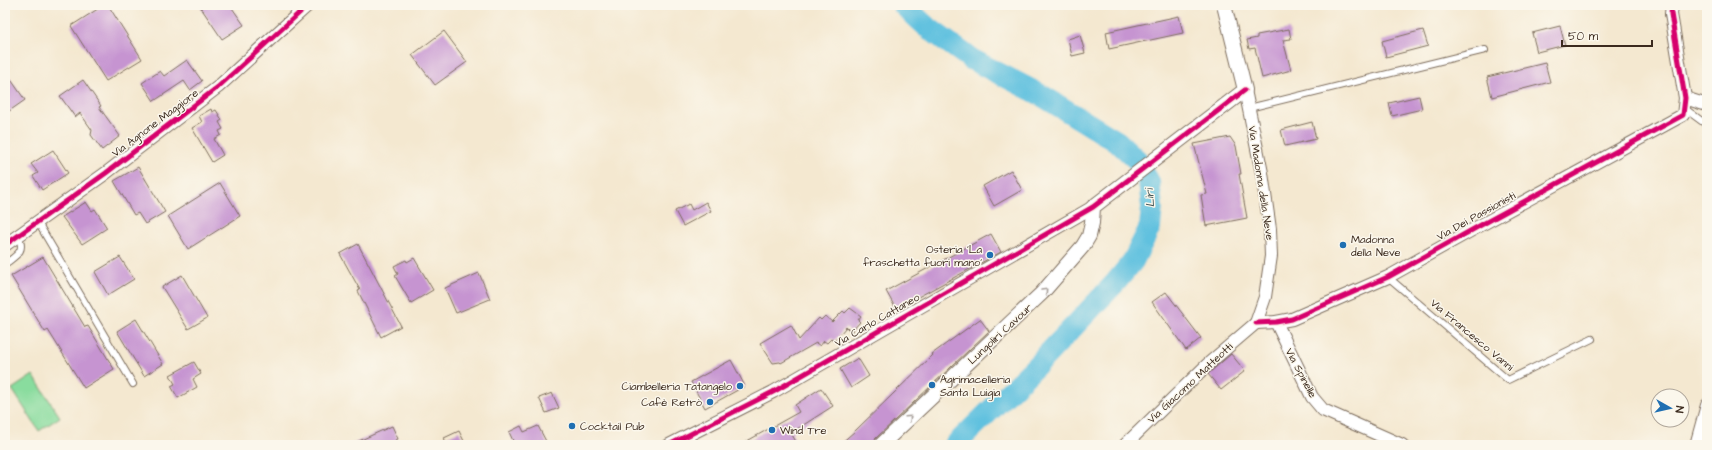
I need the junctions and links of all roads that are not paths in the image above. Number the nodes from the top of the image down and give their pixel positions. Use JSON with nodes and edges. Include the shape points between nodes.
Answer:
{"nodes":[{"id":1,"x":308,"y":5,"type":"edge"},
{"id":2,"x":1224,"y":5,"type":"edge"},
{"id":3,"x":1672,"y":5,"type":"edge"},
{"id":4,"x":1485,"y":50,"type":"dead end"},
{"id":5,"x":1245,"y":90,"type":"junction"},
{"id":6,"x":1684,"y":103,"type":"junction"},
{"id":7,"x":1707,"y":105,"type":"edge"},
{"id":8,"x":1249,"y":108,"type":"junction"},
{"id":9,"x":1707,"y":125,"type":"edge"},
{"id":10,"x":1098,"y":203,"type":"junction"},
{"id":11,"x":37,"y":221,"type":"junction"},
{"id":12,"x":18,"y":236,"type":"junction"},
{"id":13,"x":5,"y":245,"type":"edge"},
{"id":14,"x":5,"y":264,"type":"edge"},
{"id":15,"x":1388,"y":277,"type":"junction"},
{"id":16,"x":1276,"y":322,"type":"junction"},
{"id":17,"x":1256,"y":323,"type":"junction"},
{"id":18,"x":1592,"y":338,"type":"dead end"},
{"id":19,"x":133,"y":384,"type":"dead end"},
{"id":20,"x":1707,"y":405,"type":"edge"},
{"id":21,"x":669,"y":445,"type":"edge"},
{"id":22,"x":881,"y":445,"type":"edge"},
{"id":23,"x":1125,"y":445,"type":"edge"},
{"id":24,"x":1402,"y":445,"type":"edge"},
{"id":25,"x":1696,"y":445,"type":"edge"}],
"edges":[{"from":1,"to":11,"type":"street","name":"Via Agnone Maggiore","via":[[218,87],[106,173]]},
{"from":2,"to":5,"type":"street"},
{"from":3,"to":6,"type":"street","via":[[1671,14]]},
{"from":4,"to":8,"type":"lane"},
{"from":5,"to":8,"type":"street","name":"Via Madonna della Neve"},
{"from":5,"to":10,"type":"street"},
{"from":6,"to":7,"type":"street"},
{"from":6,"to":9,"type":"lane"},
{"from":6,"to":15,"type":"street","name":"Via Dei Passionisti","via":[[1683,115]]},
{"from":8,"to":17,"type":"street","name":"Via Madonna della Neve","via":[[1262,173],[1271,256],[1265,297]]},
{"from":10,"to":21,"type":"street","name":"Via Carlo Cattaneo","via":[[773,392]]},
{"from":22,"to":10,"type":"street","name":"Lungoliri Cavour","one_way":true,"via":[[1042,294],[1083,246],[1089,236]]},
{"from":11,"to":12,"type":"street","name":"Via Agnone Maggiore"},
{"from":11,"to":19,"type":"lane"},
{"from":12,"to":13,"type":"street","name":"Via Agnone Maggiore"},
{"from":12,"to":14,"type":"lane","via":[[20,252]]},
{"from":15,"to":16,"type":"street","name":"Via Dei Passionisti","via":[[1292,319]]},
{"from":15,"to":18,"type":"lane","name":"Via Francesco Vanni","via":[[1508,380]]},
{"from":16,"to":17,"type":"street","name":"Via Dei Passionisti"},
{"from":16,"to":24,"type":"street","name":"Via Spinelle","via":[[1312,397],[1323,410]]},
{"from":17,"to":23,"type":"street","name":"Via Giacomo Matteotti","via":[[1208,364]]},
{"from":20,"to":25,"type":"street"}]}
